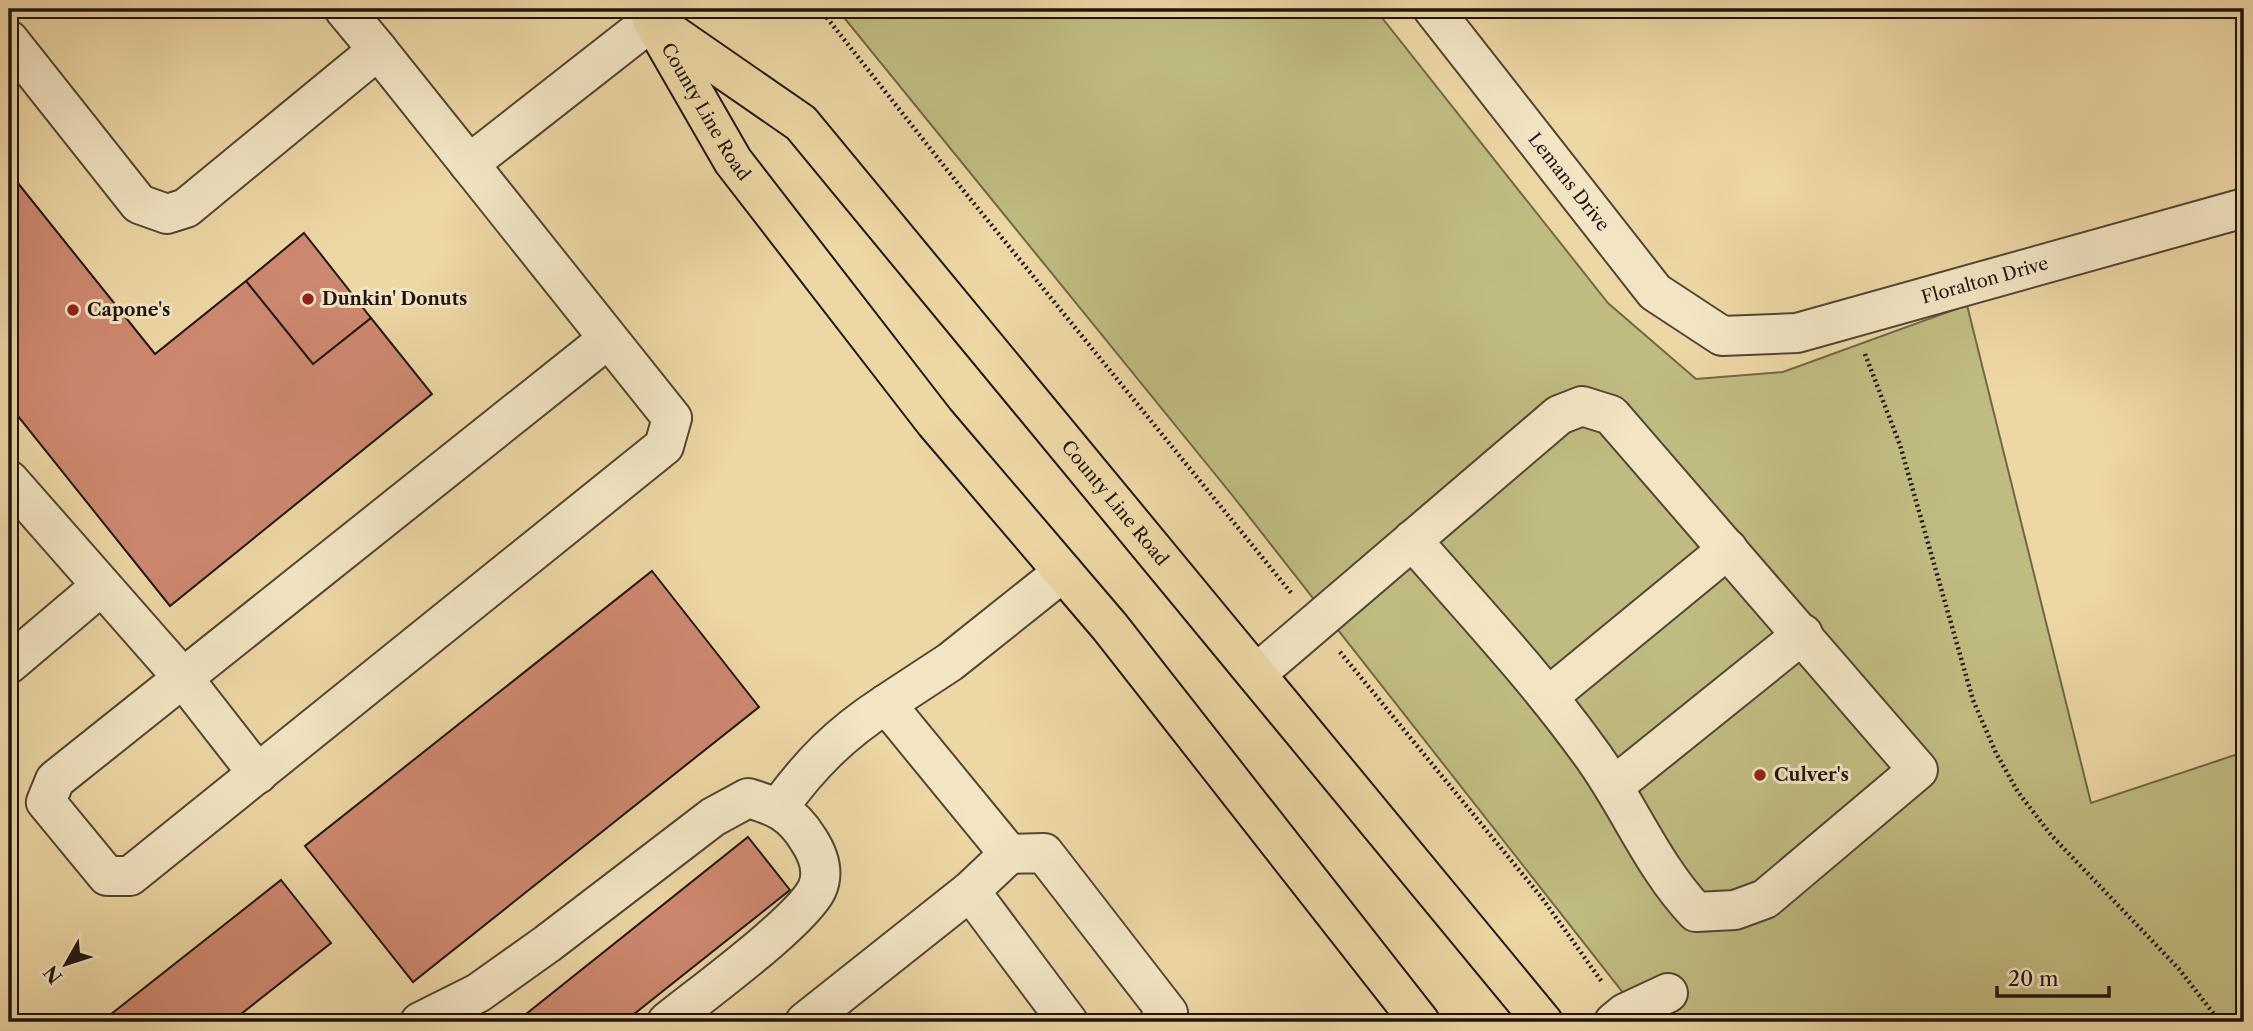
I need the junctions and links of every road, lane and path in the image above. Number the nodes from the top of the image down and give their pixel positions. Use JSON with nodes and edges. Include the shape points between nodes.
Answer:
{"nodes":[{"id":1,"x":344,"y":9,"type":"edge"},
{"id":2,"x":820,"y":9,"type":"edge"},
{"id":3,"x":1433,"y":9,"type":"edge"},
{"id":4,"x":654,"y":13,"type":"edge"},
{"id":5,"x":9,"y":40,"type":"edge"},
{"id":6,"x":378,"y":50,"type":"junction"},
{"id":7,"x":469,"y":164,"type":"junction"},
{"id":8,"x":2244,"y":208,"type":"edge"},
{"id":9,"x":1851,"y":318,"type":"junction"},
{"id":10,"x":1722,"y":336,"type":"joint"},
{"id":11,"x":608,"y":339,"type":"junction"},
{"id":12,"x":9,"y":480,"type":"edge"},
{"id":13,"x":1412,"y":540,"type":"junction"},
{"id":14,"x":1728,"y":549,"type":"junction"},
{"id":15,"x":1063,"y":572,"type":"junction"},
{"id":16,"x":100,"y":587,"type":"junction"},
{"id":17,"x":1315,"y":622,"type":"junction"},
{"id":18,"x":1802,"y":634,"type":"junction"},
{"id":19,"x":9,"y":664,"type":"edge"},
{"id":20,"x":1256,"y":674,"type":"junction"},
{"id":21,"x":183,"y":678,"type":"junction"},
{"id":22,"x":1549,"y":696,"type":"junction"},
{"id":23,"x":886,"y":704,"type":"junction"},
{"id":24,"x":258,"y":774,"type":"junction"},
{"id":25,"x":1614,"y":786,"type":"junction"},
{"id":26,"x":779,"y":807,"type":"junction"},
{"id":27,"x":1009,"y":854,"type":"junction"},
{"id":28,"x":970,"y":891,"type":"junction"},
{"id":29,"x":1668,"y":993,"type":"dead end"},
{"id":30,"x":1619,"y":1018,"type":"edge"},
{"id":31,"x":420,"y":1022,"type":"edge"},
{"id":32,"x":667,"y":1022,"type":"edge"},
{"id":33,"x":805,"y":1022,"type":"edge"},
{"id":34,"x":1068,"y":1022,"type":"edge"},
{"id":35,"x":1159,"y":1022,"type":"edge"},
{"id":36,"x":1420,"y":1022,"type":"edge"},
{"id":37,"x":1543,"y":1022,"type":"edge"},
{"id":38,"x":2220,"y":1022,"type":"edge"}],
"edges":[{"from":1,"to":6,"type":"street"},
{"from":2,"to":17,"type":"path"},
{"from":3,"to":10,"type":"street","name":"Lemans Drive","via":[[1655,292]]},
{"from":4,"to":7,"type":"street"},
{"from":4,"to":15,"type":"main road","name":"County Line Road","via":[[733,161],[935,422]]},
{"from":4,"to":20,"type":"main road","name":"County Line Road","via":[[801,123]]},
{"from":5,"to":6,"type":"street","via":[[139,204],[167,214],[186,208]]},
{"from":6,"to":7,"type":"street"},
{"from":7,"to":11,"type":"street"},
{"from":8,"to":9,"type":"street","name":"Floralton Drive"},
{"from":9,"to":10,"type":"street","name":"Floralton Drive","via":[[1797,333]]},
{"from":9,"to":38,"type":"path","via":[[1900,445],[1973,700],[1996,753],[2051,835],[2179,969]]},
{"from":11,"to":21,"type":"street"},
{"from":11,"to":24,"type":"street","via":[[672,418],[664,446]]},
{"from":12,"to":16,"type":"street"},
{"from":13,"to":14,"type":"street","via":[[1559,415],[1582,406],[1611,415]]},
{"from":13,"to":17,"type":"street"},
{"from":13,"to":22,"type":"street"},
{"from":14,"to":18,"type":"street"},
{"from":14,"to":22,"type":"street"},
{"from":15,"to":23,"type":"street","via":[[950,662]]},
{"from":15,"to":36,"type":"main road","name":"County Line Road"},
{"from":16,"to":19,"type":"street"},
{"from":16,"to":21,"type":"street"},
{"from":17,"to":20,"type":"street"},
{"from":17,"to":30,"type":"path","via":[[1542,898]]},
{"from":18,"to":25,"type":"street"},
{"from":18,"to":25,"type":"street","via":[[1918,770],[1765,899],[1735,910],[1696,912],[1675,890]]},
{"from":20,"to":37,"type":"main road","name":"County Line Road"},
{"from":21,"to":24,"type":"street"},
{"from":21,"to":24,"type":"street","via":[[55,780],[46,802],[107,876],[130,876]]},
{"from":22,"to":25,"type":"street"},
{"from":23,"to":26,"type":"street","via":[[809,766]]},
{"from":23,"to":27,"type":"street"},
{"from":26,"to":31,"type":"street","via":[[748,799],[713,817],[478,993]]},
{"from":26,"to":32,"type":"street","via":[[803,830],[821,859],[817,889],[791,920]]},
{"from":27,"to":28,"type":"street"},
{"from":27,"to":35,"type":"street","via":[[1044,853],[1168,1013]]},
{"from":28,"to":33,"type":"street"},
{"from":28,"to":34,"type":"street"},
{"from":29,"to":30,"type":"street"}]}
